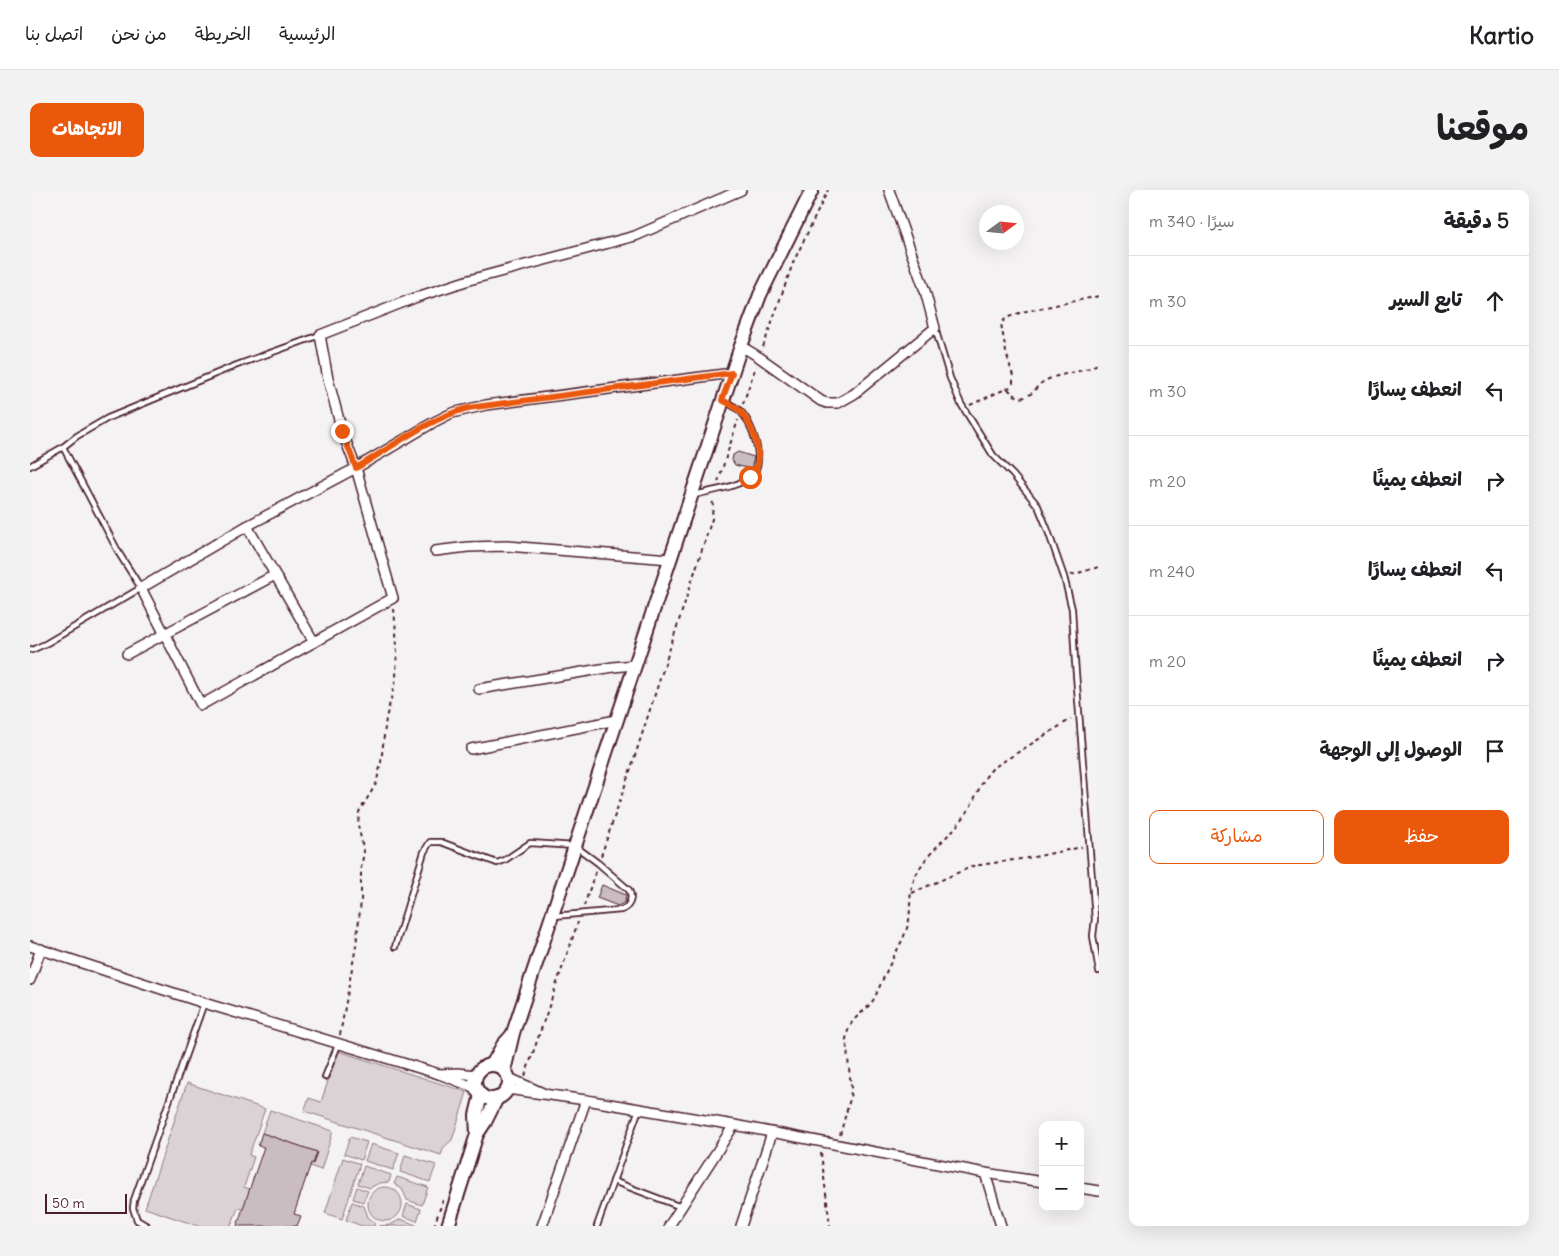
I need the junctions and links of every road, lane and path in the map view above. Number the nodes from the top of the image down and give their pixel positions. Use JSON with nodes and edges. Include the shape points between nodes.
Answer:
{"nodes":[{"id":1,"x":741,"y":190,"type":"edge"},
{"id":2,"x":812,"y":190,"type":"edge"},
{"id":3,"x":889,"y":190,"type":"edge"},
{"id":4,"x":1099,"y":296,"type":"edge"},
{"id":5,"x":935,"y":328,"type":"junction"},
{"id":6,"x":320,"y":335,"type":"junction"},
{"id":7,"x":741,"y":346,"type":"junction"},
{"id":8,"x":1099,"y":363,"type":"edge"},
{"id":9,"x":732,"y":373,"type":"junction"},
{"id":10,"x":1008,"y":388,"type":"junction"},
{"id":11,"x":722,"y":400,"type":"junction"},
{"id":12,"x":964,"y":408,"type":"junction"},
{"id":13,"x":62,"y":447,"type":"junction"},
{"id":14,"x":30,"y":466,"type":"edge"},
{"id":15,"x":356,"y":468,"type":"junction"},
{"id":16,"x":691,"y":496,"type":"junction"},
{"id":17,"x":712,"y":519,"type":"dead end"},
{"id":18,"x":247,"y":526,"type":"junction"},
{"id":19,"x":435,"y":550,"type":"dead end"},
{"id":20,"x":670,"y":559,"type":"junction"},
{"id":21,"x":1099,"y":567,"type":"edge"},
{"id":22,"x":275,"y":575,"type":"junction"},
{"id":23,"x":1064,"y":577,"type":"junction"},
{"id":24,"x":141,"y":588,"type":"junction"},
{"id":25,"x":393,"y":598,"type":"junction"},
{"id":26,"x":166,"y":634,"type":"junction"},
{"id":27,"x":314,"y":642,"type":"junction"},
{"id":28,"x":30,"y":649,"type":"edge"},
{"id":29,"x":127,"y":654,"type":"dead end"},
{"id":30,"x":634,"y":665,"type":"junction"},
{"id":31,"x":479,"y":689,"type":"dead end"},
{"id":32,"x":1079,"y":714,"type":"junction"},
{"id":33,"x":616,"y":720,"type":"junction"},
{"id":34,"x":471,"y":750,"type":"dead end"},
{"id":35,"x":1090,"y":845,"type":"junction"},
{"id":36,"x":575,"y":846,"type":"junction"},
{"id":37,"x":598,"y":863,"type":"junction"},
{"id":38,"x":911,"y":893,"type":"junction"},
{"id":39,"x":581,"y":913,"type":"junction"},
{"id":40,"x":552,"y":916,"type":"junction"},
{"id":41,"x":30,"y":946,"type":"edge"},
{"id":42,"x":395,"y":947,"type":"dead end"},
{"id":43,"x":40,"y":949,"type":"junction"},
{"id":44,"x":1099,"y":971,"type":"edge"},
{"id":45,"x":30,"y":980,"type":"edge"},
{"id":46,"x":204,"y":1003,"type":"junction"},
{"id":47,"x":338,"y":1045,"type":"junction"},
{"id":48,"x":439,"y":1074,"type":"junction"},
{"id":49,"x":325,"y":1077,"type":"dead end"},
{"id":50,"x":502,"y":1080,"type":"junction"},
{"id":51,"x":522,"y":1083,"type":"junction"},
{"id":52,"x":478,"y":1086,"type":"junction"},
{"id":53,"x":543,"y":1093,"type":"junction"},
{"id":54,"x":586,"y":1100,"type":"junction"},
{"id":55,"x":638,"y":1109,"type":"junction"},
{"id":56,"x":734,"y":1125,"type":"junction"},
{"id":57,"x":772,"y":1133,"type":"junction"},
{"id":58,"x":477,"y":1134,"type":"junction"},
{"id":59,"x":820,"y":1143,"type":"junction"},
{"id":60,"x":837,"y":1145,"type":"junction"},
{"id":61,"x":986,"y":1173,"type":"junction"},
{"id":62,"x":613,"y":1181,"type":"junction"},
{"id":63,"x":1039,"y":1181,"type":"edge"},
{"id":64,"x":1084,"y":1189,"type":"edge"},
{"id":65,"x":1099,"y":1191,"type":"edge"},
{"id":66,"x":681,"y":1207,"type":"junction"},
{"id":67,"x":147,"y":1226,"type":"edge"},
{"id":68,"x":448,"y":1226,"type":"edge"},
{"id":69,"x":542,"y":1226,"type":"edge"},
{"id":70,"x":597,"y":1226,"type":"edge"},
{"id":71,"x":669,"y":1226,"type":"edge"},
{"id":72,"x":741,"y":1226,"type":"edge"},
{"id":73,"x":830,"y":1226,"type":"edge"},
{"id":74,"x":1001,"y":1226,"type":"edge"}],
"edges":[{"from":1,"to":6,"type":"street","via":[[635,236],[469,280]]},
{"from":2,"to":7,"type":"main road","via":[[760,295]]},
{"from":3,"to":5,"type":"street"},
{"from":4,"to":10,"type":"path","via":[[1022,312],[1003,320],[1002,335],[1014,382]]},
{"from":5,"to":7,"type":"street","via":[[854,394],[834,404],[821,401]]},
{"from":5,"to":12,"type":"lane","via":[[950,378]]},
{"from":6,"to":13,"type":"lane","via":[[108,418]]},
{"from":6,"to":15,"type":"street","via":[[342,431]]},
{"from":7,"to":9,"type":"main road"},
{"from":8,"to":10,"type":"path","via":[[1043,382],[1026,397],[1017,396]]},
{"from":9,"to":11,"type":"main road"},
{"from":9,"to":15,"type":"street","via":[[468,408],[434,422]]},
{"from":10,"to":12,"type":"path"},
{"from":11,"to":16,"type":"main road"},
{"from":11,"to":16,"type":"lane","via":[[741,411],[752,432],[758,458],[756,469],[742,482]]},
{"from":12,"to":23,"type":"lane","via":[[993,455],[1038,506]]},
{"from":13,"to":14,"type":"lane"},
{"from":13,"to":24,"type":"lane"},
{"from":15,"to":18,"type":"street"},
{"from":15,"to":25,"type":"street"},
{"from":16,"to":20,"type":"main road"},
{"from":17,"to":37,"type":"path"},
{"from":18,"to":22,"type":"street"},
{"from":18,"to":24,"type":"street"},
{"from":19,"to":20,"type":"street","via":[[507,546]]},
{"from":20,"to":30,"type":"main road"},
{"from":21,"to":23,"type":"path"},
{"from":22,"to":26,"type":"street"},
{"from":22,"to":27,"type":"street"},
{"from":23,"to":32,"type":"lane","via":[[1072,610]]},
{"from":24,"to":26,"type":"street"},
{"from":24,"to":28,"type":"lane","via":[[48,643]]},
{"from":25,"to":27,"type":"street"},
{"from":25,"to":47,"type":"path","via":[[396,679],[386,718],[376,784],[359,812],[358,825],[364,852],[359,919]]},
{"from":26,"to":27,"type":"street","via":[[201,705]]},
{"from":26,"to":29,"type":"street"},
{"from":30,"to":31,"type":"street"},
{"from":30,"to":33,"type":"main road"},
{"from":32,"to":35,"type":"lane"},
{"from":32,"to":38,"type":"path","via":[[988,773],[966,815],[926,859],[913,882]]},
{"from":33,"to":34,"type":"street"},
{"from":33,"to":36,"type":"main road"},
{"from":35,"to":38,"type":"path","via":[[973,866]]},
{"from":35,"to":44,"type":"lane","via":[[1095,919],[1093,936]]},
{"from":36,"to":37,"type":"lane"},
{"from":36,"to":40,"type":"main road"},
{"from":36,"to":42,"type":"lane","via":[[530,843],[497,863],[441,842],[430,842],[424,852]]},
{"from":37,"to":39,"type":"path"},
{"from":37,"to":39,"type":"lane","via":[[629,890],[631,899],[625,909]]},
{"from":38,"to":60,"type":"path","via":[[909,919],[902,942],[874,997],[856,1016],[847,1033],[851,1087]]},
{"from":39,"to":40,"type":"lane"},
{"from":39,"to":51,"type":"path"},
{"from":40,"to":50,"type":"main road","via":[[513,1033]]},
{"from":41,"to":43,"type":"street"},
{"from":43,"to":45,"type":"street"},
{"from":43,"to":46,"type":"street"},
{"from":46,"to":47,"type":"street"},
{"from":46,"to":67,"type":"lane","via":[[134,1200],[137,1220]]},
{"from":47,"to":48,"type":"street"},
{"from":47,"to":49,"type":"lane"},
{"from":48,"to":52,"type":"street"},
{"from":48,"to":52,"type":"street","via":[[458,1073]]},
{"from":50,"to":51,"type":"street"},
{"from":50,"to":52,"type":"main road","via":[[486,1098]]},
{"from":50,"to":52,"type":"main road","via":[[486,1066],[480,1070]]},
{"from":50,"to":53,"type":"street","via":[[526,1093]]},
{"from":50,"to":58,"type":"main road","via":[[488,1118]]},
{"from":51,"to":53,"type":"street"},
{"from":52,"to":58,"type":"main road"},
{"from":53,"to":54,"type":"street"},
{"from":54,"to":55,"type":"street"},
{"from":54,"to":69,"type":"street"},
{"from":55,"to":56,"type":"street"},
{"from":55,"to":62,"type":"lane"},
{"from":56,"to":57,"type":"street"},
{"from":56,"to":66,"type":"street"},
{"from":57,"to":59,"type":"street"},
{"from":57,"to":72,"type":"street"},
{"from":58,"to":68,"type":"main road"},
{"from":59,"to":60,"type":"street"},
{"from":59,"to":73,"type":"path"},
{"from":60,"to":61,"type":"street"},
{"from":61,"to":63,"type":"street"},
{"from":61,"to":74,"type":"street"},
{"from":62,"to":66,"type":"lane"},
{"from":62,"to":70,"type":"lane"},
{"from":64,"to":65,"type":"street"},
{"from":66,"to":71,"type":"street"}]}
